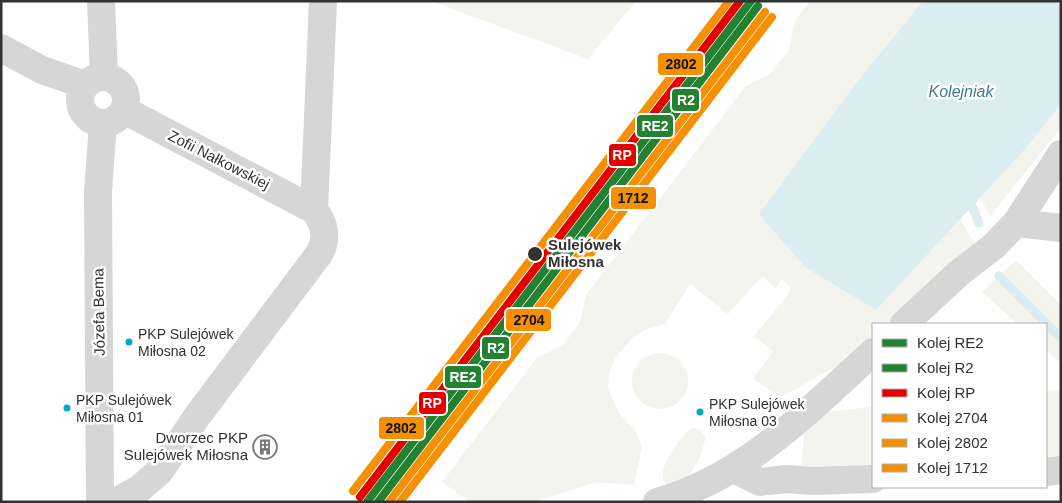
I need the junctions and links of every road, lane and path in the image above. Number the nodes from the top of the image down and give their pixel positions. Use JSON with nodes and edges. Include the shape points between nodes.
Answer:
{"nodes":[{"id":1,"x":101,"y":1,"type":"edge"},
{"id":2,"x":323,"y":1,"type":"edge"},
{"id":3,"x":1,"y":48,"type":"edge"},
{"id":4,"x":94,"y":81,"type":"junction"},
{"id":5,"x":113,"y":116,"type":"junction"},
{"id":6,"x":1061,"y":154,"type":"edge"},
{"id":7,"x":314,"y":210,"type":"junction"},
{"id":8,"x":1016,"y":223,"type":"junction"},
{"id":9,"x":1061,"y":228,"type":"edge"},
{"id":10,"x":905,"y":323,"type":"edge"},
{"id":11,"x":872,"y":353,"type":"edge"},
{"id":12,"x":734,"y":469,"type":"junction"},
{"id":13,"x":1061,"y":470,"type":"edge"},
{"id":14,"x":1047,"y":472,"type":"edge"},
{"id":15,"x":872,"y":479,"type":"edge"},
{"id":16,"x":100,"y":502,"type":"edge"},
{"id":17,"x":115,"y":502,"type":"edge"},
{"id":18,"x":657,"y":502,"type":"edge"}],
"edges":[{"from":1,"to":4,"type":"street"},
{"from":2,"to":7,"type":"street"},
{"from":3,"to":4,"type":"street","via":[[42,70]]},
{"from":4,"to":5,"type":"street","via":[[113,79],[121,85],[126,102]]},
{"from":4,"to":5,"type":"street","via":[[80,99],[84,112],[95,121]]},
{"from":5,"to":7,"type":"street","name":"Zofii Nałkowskiej"},
{"from":5,"to":16,"type":"street","name":"Józefa Bema","via":[[98,192]]},
{"from":6,"to":8,"type":"street"},
{"from":7,"to":17,"type":"street","via":[[324,230],[319,254],[160,471],[139,489]]},
{"from":8,"to":9,"type":"street"},
{"from":8,"to":10,"type":"street"},
{"from":11,"to":12,"type":"street","via":[[782,434]]},
{"from":12,"to":15,"type":"street","via":[[760,482]]},
{"from":12,"to":18,"type":"street","via":[[679,496]]},
{"from":13,"to":14,"type":"street"}]}
